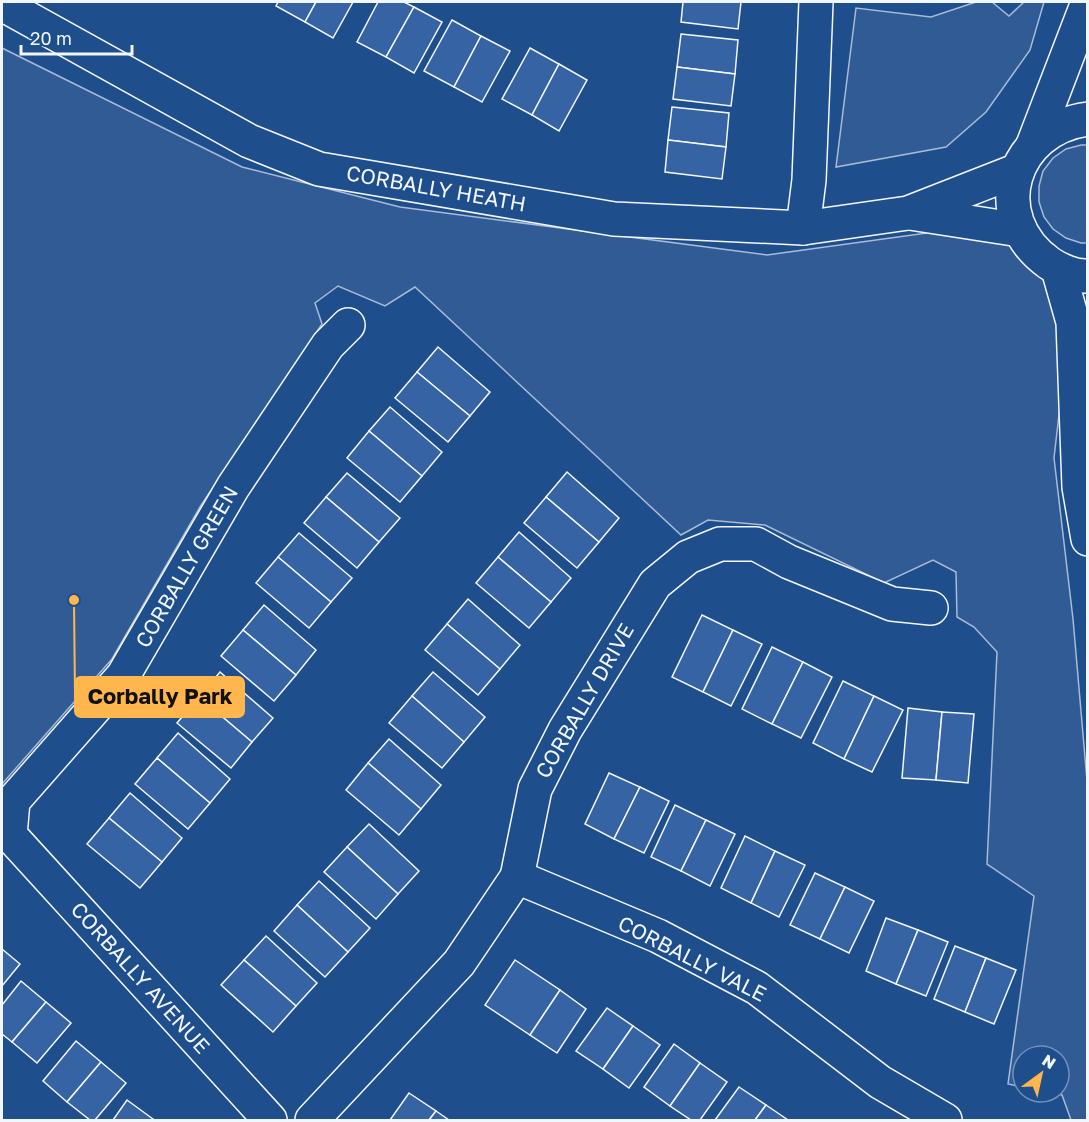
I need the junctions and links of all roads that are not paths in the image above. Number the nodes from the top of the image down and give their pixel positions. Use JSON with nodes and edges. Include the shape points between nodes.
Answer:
{"nodes":[{"id":1,"x":816,"y":2,"type":"edge"},
{"id":2,"x":1088,"y":2,"type":"edge"},
{"id":3,"x":2,"y":4,"type":"edge"},
{"id":4,"x":1088,"y":119,"type":"edge"},
{"id":5,"x":1025,"y":158,"type":"junction"},
{"id":6,"x":908,"y":213,"type":"junction"},
{"id":7,"x":803,"y":228,"type":"junction"},
{"id":8,"x":1020,"y":230,"type":"junction"},
{"id":9,"x":1073,"y":273,"type":"edge"},
{"id":10,"x":348,"y":325,"type":"dead end"},
{"id":11,"x":1083,"y":414,"type":"edge"},
{"id":12,"x":1088,"y":539,"type":"edge"},
{"id":13,"x":931,"y":608,"type":"dead end"},
{"id":14,"x":10,"y":835,"type":"joint"},
{"id":15,"x":517,"y":878,"type":"junction"},
{"id":16,"x":270,"y":1120,"type":"edge"},
{"id":17,"x":312,"y":1120,"type":"edge"},
{"id":18,"x":945,"y":1120,"type":"edge"}],
"edges":[{"from":1,"to":7,"type":"street","via":[[809,180]]},
{"from":2,"to":5,"type":"street"},
{"from":3,"to":7,"type":"street","name":"CORBALLY HEATH","via":[[249,141],[319,169],[614,219]]},
{"from":4,"to":5,"type":"street","via":[[1050,130]]},
{"from":5,"to":6,"type":"street"},
{"from":5,"to":8,"type":"street","via":[[1013,190]]},
{"from":6,"to":7,"type":"street","name":"CORBALLY HEATH"},
{"from":6,"to":8,"type":"street"},
{"from":8,"to":9,"type":"street","via":[[1035,253]]},
{"from":9,"to":11,"type":"street","via":[[1073,322]]},
{"from":10,"to":14,"type":"street","name":"CORBALLY GREEN","via":[[328,345],[233,487],[123,676],[13,801]]},
{"from":11,"to":12,"type":"street","via":[[1079,487]]},
{"from":13,"to":15,"type":"street","name":"CORBALLY DRIVE","via":[[892,604],[789,562],[756,544],[720,544],[688,557],[655,584],[565,730],[535,789]]},
{"from":14,"to":16,"type":"street","name":"CORBALLY AVENUE"},
{"from":15,"to":17,"type":"street","name":"CORBALLY DRIVE","via":[[459,963]]},
{"from":15,"to":18,"type":"street","name":"CORBALLY VALE","via":[[658,936],[757,988],[880,1082]]}]}
